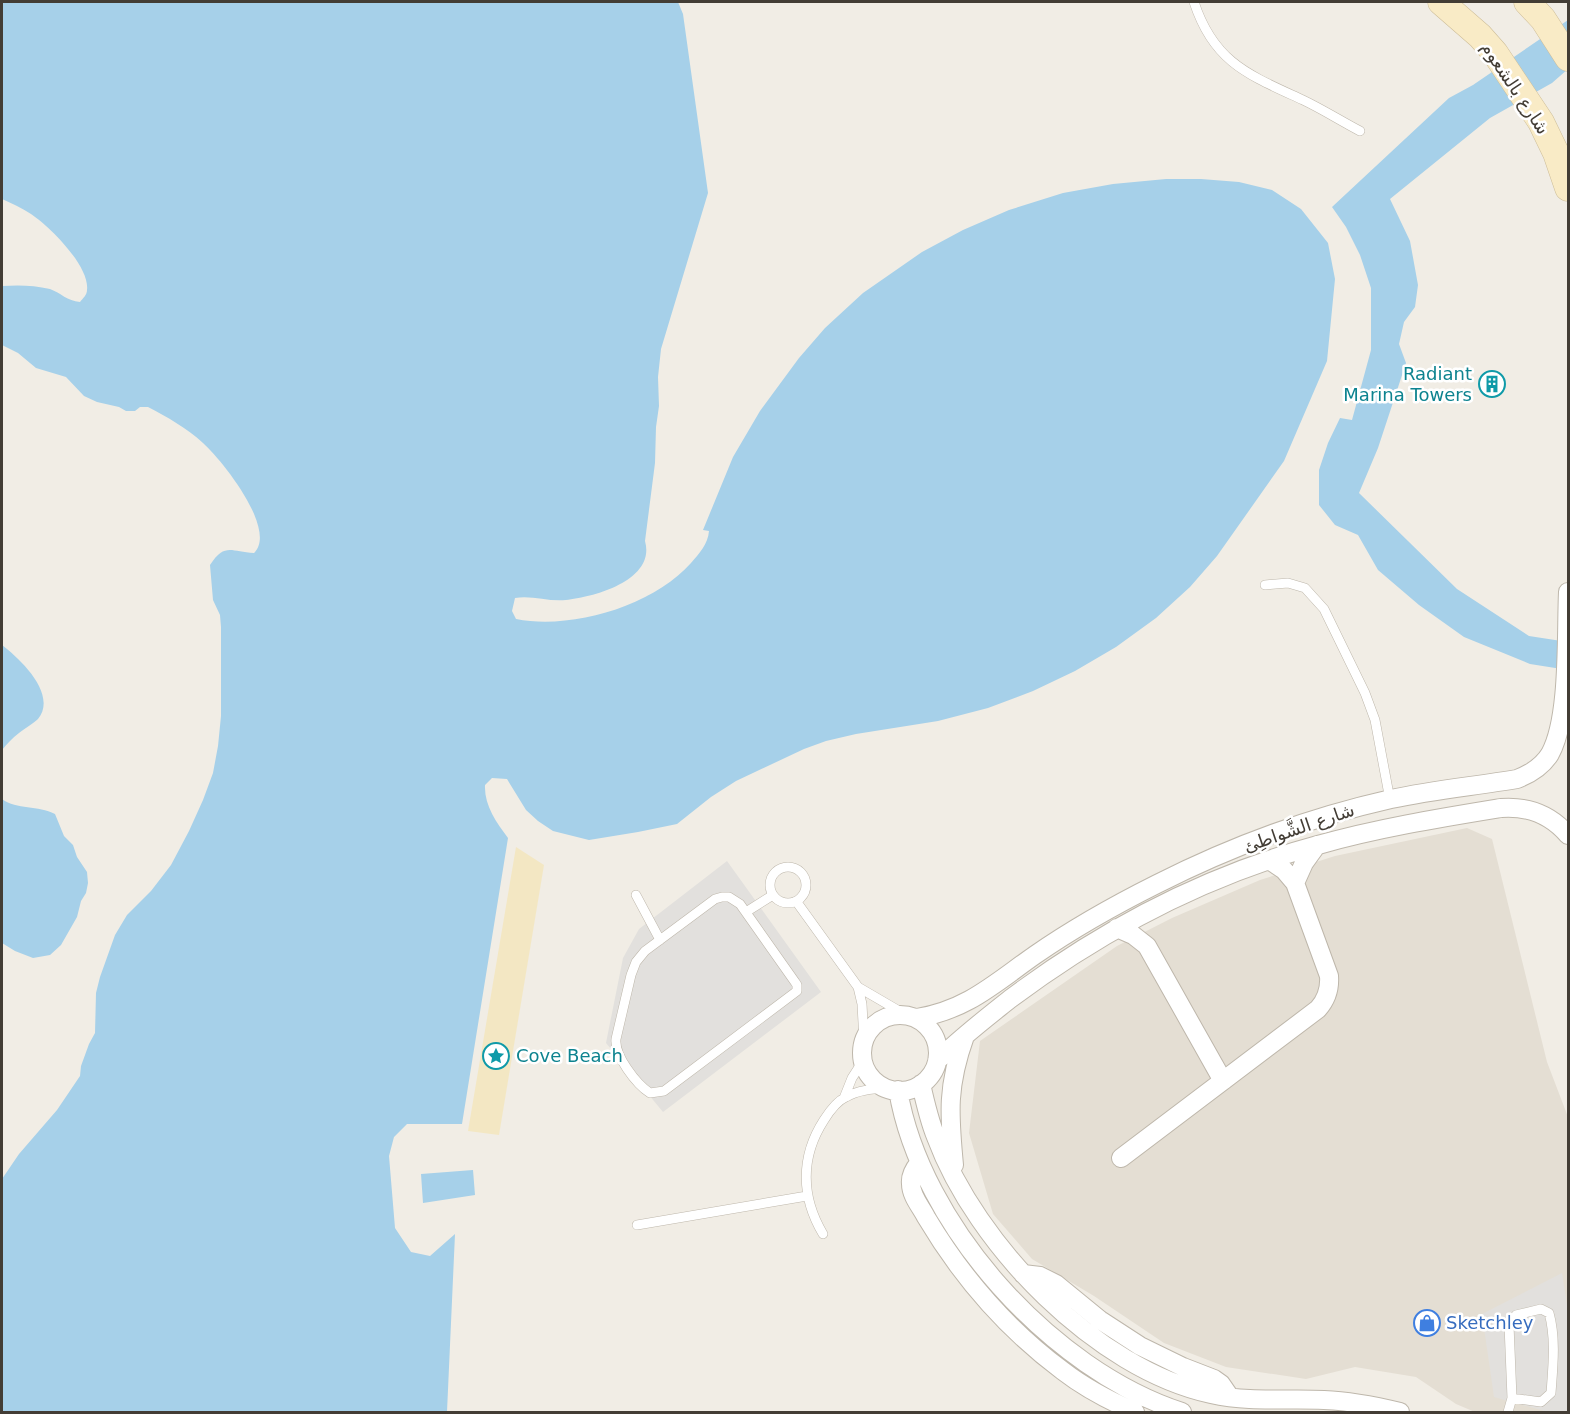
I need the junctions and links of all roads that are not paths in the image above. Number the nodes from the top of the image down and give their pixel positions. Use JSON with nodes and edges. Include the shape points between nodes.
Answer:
{"nodes":[{"id":1,"x":1194,"y":2,"type":"edge"},
{"id":2,"x":1441,"y":2,"type":"edge"},
{"id":3,"x":1537,"y":7,"type":"edge"},
{"id":4,"x":1569,"y":58,"type":"edge"},
{"id":5,"x":1360,"y":131,"type":"dead end"},
{"id":6,"x":1569,"y":188,"type":"edge"},
{"id":7,"x":1265,"y":585,"type":"dead end"},
{"id":8,"x":1569,"y":592,"type":"edge"},
{"id":9,"x":1568,"y":603,"type":"edge"},
{"id":10,"x":1390,"y":800,"type":"junction"},
{"id":11,"x":1569,"y":835,"type":"edge"},
{"id":12,"x":1317,"y":845,"type":"junction"},
{"id":13,"x":1269,"y":860,"type":"junction"},
{"id":14,"x":1295,"y":883,"type":"junction"},
{"id":15,"x":636,"y":895,"type":"dead end"},
{"id":16,"x":773,"y":895,"type":"junction"},
{"id":17,"x":796,"y":901,"type":"junction"},
{"id":18,"x":1154,"y":909,"type":"junction"},
{"id":19,"x":746,"y":912,"type":"junction"},
{"id":20,"x":1117,"y":928,"type":"junction"},
{"id":21,"x":660,"y":940,"type":"junction"},
{"id":22,"x":1147,"y":946,"type":"junction"},
{"id":23,"x":858,"y":987,"type":"junction"},
{"id":24,"x":912,"y":1017,"type":"junction"},
{"id":25,"x":965,"y":1034,"type":"junction"},
{"id":26,"x":864,"y":1042,"type":"junction"},
{"id":27,"x":863,"y":1061,"type":"junction"},
{"id":28,"x":937,"y":1061,"type":"junction"},
{"id":29,"x":1223,"y":1081,"type":"junction"},
{"id":30,"x":921,"y":1084,"type":"junction"},
{"id":31,"x":892,"y":1089,"type":"junction"},
{"id":32,"x":844,"y":1098,"type":"junction"},
{"id":33,"x":1121,"y":1158,"type":"dead end"},
{"id":34,"x":919,"y":1163,"type":"junction"},
{"id":35,"x":955,"y":1176,"type":"junction"},
{"id":36,"x":807,"y":1196,"type":"junction"},
{"id":37,"x":637,"y":1225,"type":"dead end"},
{"id":38,"x":823,"y":1234,"type":"dead end"},
{"id":39,"x":1512,"y":1398,"type":"junction"},
{"id":40,"x":1135,"y":1413,"type":"edge"},
{"id":41,"x":1182,"y":1413,"type":"edge"},
{"id":42,"x":1400,"y":1413,"type":"edge"},
{"id":43,"x":1508,"y":1413,"type":"edge"}],
"edges":[{"from":1,"to":5,"type":"lane","via":[[1211,40],[1233,64]]},
{"from":2,"to":6,"type":"main road","name":"شارع بالشعوم","via":[[1496,53],[1541,122]]},
{"from":3,"to":4,"type":"main road"},
{"from":7,"to":10,"type":"lane","via":[[1305,588],[1324,609],[1372,711]]},
{"from":8,"to":9,"type":"street","name":"شارع الشَّواطِئ"},
{"from":9,"to":10,"type":"street","name":"شارع الشَّواطِئ","via":[[1563,711],[1549,755],[1541,765],[1517,779]]},
{"from":10,"to":24,"type":"street","name":"شارع الشَّواطِئ","via":[[1306,824],[1207,861],[1076,929],[972,1000],[945,1012]]},
{"from":11,"to":12,"type":"street","name":"شارع الشَّواطِئ","via":[[1536,812],[1510,807]]},
{"from":12,"to":13,"type":"street","name":"شارع الشَّواطِئ"},
{"from":12,"to":14,"type":"street","name":"شارع الشَّواطِئ"},
{"from":13,"to":14,"type":"street","name":"شارع الشَّواطِئ"},
{"from":13,"to":18,"type":"street","name":"شارع الشَّواطِئ"},
{"from":14,"to":29,"type":"street","via":[[1329,976],[1326,997],[1318,1009]]},
{"from":15,"to":21,"type":"lane"},
{"from":16,"to":17,"type":"lane","via":[[780,900]]},
{"from":16,"to":17,"type":"lane","via":[[770,887],[777,871],[793,867],[800,871],[806,887]]},
{"from":16,"to":19,"type":"lane"},
{"from":17,"to":23,"type":"lane"},
{"from":18,"to":20,"type":"street","name":"شارع الشَّواطِئ"},
{"from":18,"to":22,"type":"street"},
{"from":19,"to":21,"type":"lane","via":[[735,900],[715,899]]},
{"from":19,"to":21,"type":"lane","via":[[795,982],[797,991],[664,1092],[654,1094],[642,1087],[617,1054],[615,1044],[633,968],[640,956]]},
{"from":20,"to":22,"type":"street"},
{"from":20,"to":25,"type":"street","name":"شارع الشَّواطِئ","via":[[1039,978]]},
{"from":22,"to":29,"type":"street"},
{"from":23,"to":24,"type":"lane"},
{"from":23,"to":26,"type":"lane"},
{"from":24,"to":26,"type":"street","via":[[893,1016],[880,1021]]},
{"from":24,"to":28,"type":"street","via":[[932,1032]]},
{"from":25,"to":28,"type":"street","name":"شارع الشَّواطِئ"},
{"from":25,"to":35,"type":"street","via":[[949,1104]]},
{"from":26,"to":27,"type":"street"},
{"from":27,"to":31,"type":"street","via":[[871,1077]]},
{"from":27,"to":32,"type":"lane"},
{"from":28,"to":30,"type":"street"},
{"from":29,"to":33,"type":"street"},
{"from":30,"to":31,"type":"street","via":[[906,1090]]},
{"from":30,"to":35,"type":"street","via":[[936,1137]]},
{"from":31,"to":32,"type":"lane","via":[[865,1090]]},
{"from":31,"to":34,"type":"street"},
{"from":32,"to":36,"type":"lane","via":[[827,1116],[810,1147]]},
{"from":34,"to":40,"type":"street","via":[[911,1182],[914,1196],[977,1290],[1033,1347],[1064,1372]]},
{"from":34,"to":41,"type":"street","via":[[963,1239],[1028,1317],[1110,1379]]},
{"from":35,"to":42,"type":"street","via":[[984,1224],[1023,1274],[1040,1276],[1056,1284],[1119,1334],[1214,1379],[1230,1397],[1324,1400]]},
{"from":36,"to":37,"type":"lane"},
{"from":36,"to":38,"type":"lane"},
{"from":39,"to":39,"type":"lane","via":[[1509,1325],[1516,1314],[1540,1309],[1549,1313],[1552,1324],[1551,1393],[1541,1401]]},
{"from":39,"to":43,"type":"lane"}]}
